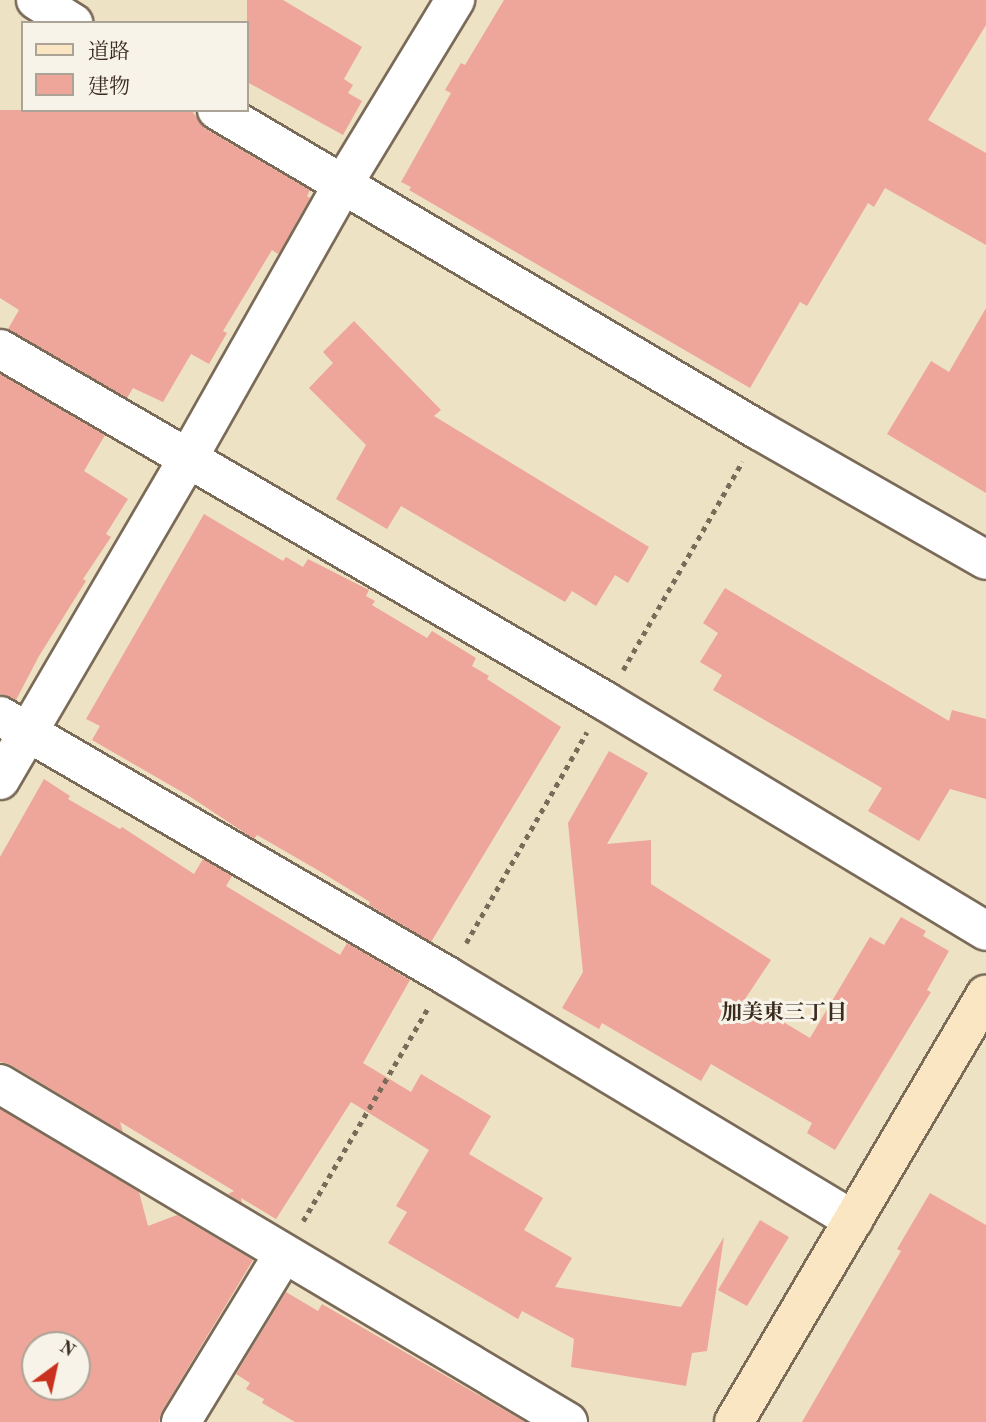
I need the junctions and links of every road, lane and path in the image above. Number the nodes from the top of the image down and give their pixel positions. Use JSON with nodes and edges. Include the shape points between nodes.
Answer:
{"nodes":[{"id":1,"x":36,"y":0,"type":"edge"},
{"id":2,"x":455,"y":0,"type":"edge"},
{"id":3,"x":70,"y":21,"type":"edge"},
{"id":4,"x":220,"y":112,"type":"edge"},
{"id":5,"x":342,"y":186,"type":"junction"},
{"id":6,"x":0,"y":349,"type":"edge"},
{"id":7,"x":760,"y":431,"type":"junction"},
{"id":8,"x":188,"y":458,"type":"junction"},
{"id":9,"x":986,"y":560,"type":"edge"},
{"id":10,"x":605,"y":701,"type":"junction"},
{"id":11,"x":14,"y":725,"type":"edge"},
{"id":12,"x":0,"y":780,"type":"edge"},
{"id":13,"x":986,"y":931,"type":"edge"},
{"id":14,"x":447,"y":976,"type":"junction"},
{"id":15,"x":986,"y":995,"type":"edge"},
{"id":16,"x":0,"y":1084,"type":"edge"},
{"id":17,"x":853,"y":1220,"type":"junction"},
{"id":18,"x":283,"y":1255,"type":"junction"},
{"id":19,"x":181,"y":1422,"type":"edge"},
{"id":20,"x":568,"y":1422,"type":"edge"},
{"id":21,"x":734,"y":1422,"type":"edge"}],
"edges":[{"from":1,"to":3,"type":"street"},
{"from":2,"to":5,"type":"street"},
{"from":4,"to":5,"type":"street"},
{"from":5,"to":7,"type":"street"},
{"from":5,"to":8,"type":"street"},
{"from":6,"to":8,"type":"street"},
{"from":7,"to":9,"type":"street"},
{"from":7,"to":10,"type":"path"},
{"from":8,"to":10,"type":"street"},
{"from":8,"to":11,"type":"street"},
{"from":10,"to":13,"type":"street"},
{"from":10,"to":14,"type":"path"},
{"from":11,"to":12,"type":"street"},
{"from":11,"to":14,"type":"street"},
{"from":14,"to":17,"type":"street"},
{"from":14,"to":18,"type":"path"},
{"from":15,"to":17,"type":"street"},
{"from":16,"to":18,"type":"street"},
{"from":17,"to":21,"type":"street"},
{"from":18,"to":19,"type":"street"},
{"from":18,"to":20,"type":"street"}]}
